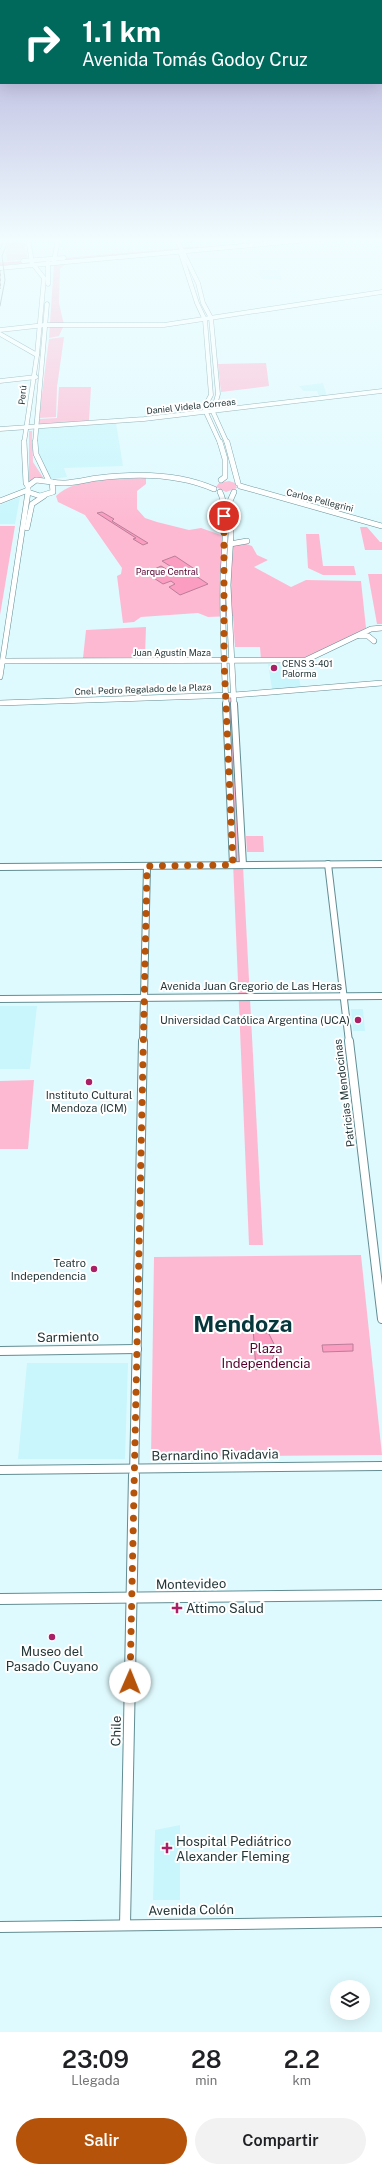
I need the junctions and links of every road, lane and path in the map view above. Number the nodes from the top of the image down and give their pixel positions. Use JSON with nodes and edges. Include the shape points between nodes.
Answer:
{"nodes":[{"id":1,"x":39,"y":333,"type":"edge"},
{"id":2,"x":44,"y":333,"type":"edge"},
{"id":3,"x":206,"y":333,"type":"edge"},
{"id":4,"x":212,"y":333,"type":"edge"},
{"id":5,"x":0,"y":334,"type":"edge"},
{"id":6,"x":37,"y":355,"type":"junction"},
{"id":7,"x":40,"y":377,"type":"junction"},
{"id":8,"x":33,"y":378,"type":"junction"},
{"id":9,"x":0,"y":382,"type":"edge"},
{"id":10,"x":32,"y":386,"type":"junction"},
{"id":11,"x":40,"y":386,"type":"junction"},
{"id":12,"x":382,"y":391,"type":"edge"},
{"id":13,"x":213,"y":412,"type":"junction"},
{"id":14,"x":207,"y":413,"type":"junction"},
{"id":15,"x":28,"y":428,"type":"junction"},
{"id":16,"x":36,"y":428,"type":"junction"},
{"id":17,"x":0,"y":429,"type":"edge"},
{"id":18,"x":221,"y":480,"type":"junction"},
{"id":19,"x":51,"y":481,"type":"junction"},
{"id":20,"x":75,"y":482,"type":"junction"},
{"id":21,"x":200,"y":482,"type":"junction"},
{"id":22,"x":211,"y":482,"type":"dead end"},
{"id":23,"x":239,"y":484,"type":"junction"},
{"id":24,"x":28,"y":489,"type":"junction"},
{"id":25,"x":214,"y":489,"type":"junction"},
{"id":26,"x":254,"y":491,"type":"junction"},
{"id":27,"x":53,"y":492,"type":"junction"},
{"id":28,"x":220,"y":492,"type":"junction"},
{"id":29,"x":235,"y":492,"type":"junction"},
{"id":30,"x":44,"y":496,"type":"junction"},
{"id":31,"x":0,"y":501,"type":"edge"},
{"id":32,"x":382,"y":526,"type":"edge"},
{"id":33,"x":247,"y":541,"type":"dead end"},
{"id":34,"x":230,"y":544,"type":"junction"},
{"id":35,"x":15,"y":584,"type":"junction"},
{"id":36,"x":382,"y":628,"type":"edge"},
{"id":37,"x":357,"y":636,"type":"junction"},
{"id":38,"x":374,"y":641,"type":"dead end"},
{"id":39,"x":224,"y":660,"type":"junction"},
{"id":40,"x":232,"y":660,"type":"junction"},
{"id":41,"x":3,"y":661,"type":"junction"},
{"id":42,"x":0,"y":677,"type":"edge"},
{"id":43,"x":382,"y":683,"type":"edge"},
{"id":44,"x":226,"y":695,"type":"junction"},
{"id":45,"x":234,"y":695,"type":"junction"},
{"id":46,"x":0,"y":704,"type":"edge"},
{"id":47,"x":328,"y":864,"type":"junction"},
{"id":48,"x":382,"y":864,"type":"edge"},
{"id":49,"x":233,"y":865,"type":"junction"},
{"id":50,"x":243,"y":865,"type":"junction"},
{"id":51,"x":147,"y":866,"type":"junction"},
{"id":52,"x":0,"y":867,"type":"edge"},
{"id":53,"x":382,"y":996,"type":"edge"},
{"id":54,"x":344,"y":997,"type":"junction"},
{"id":55,"x":144,"y":998,"type":"junction"},
{"id":56,"x":0,"y":1000,"type":"edge"},
{"id":57,"x":382,"y":1319,"type":"edge"},
{"id":58,"x":137,"y":1350,"type":"junction"},
{"id":59,"x":0,"y":1351,"type":"edge"},
{"id":60,"x":382,"y":1466,"type":"edge"},
{"id":61,"x":134,"y":1469,"type":"junction"},
{"id":62,"x":0,"y":1470,"type":"edge"},
{"id":63,"x":382,"y":1594,"type":"edge"},
{"id":64,"x":132,"y":1597,"type":"junction"},
{"id":65,"x":0,"y":1599,"type":"edge"},
{"id":66,"x":382,"y":1922,"type":"edge"},
{"id":67,"x":125,"y":1925,"type":"junction"},
{"id":68,"x":0,"y":1927,"type":"edge"}],
"edges":[{"from":1,"to":6,"type":"street","name":"Perú"},
{"from":2,"to":7,"type":"street","name":"Perú"},
{"from":3,"to":14,"type":"street","via":[[211,395],[204,408]]},
{"from":4,"to":13,"type":"street","via":[[218,394]]},
{"from":5,"to":6,"type":"street"},
{"from":6,"to":8,"type":"street","name":"Perú"},
{"from":7,"to":8,"type":"street"},
{"from":7,"to":11,"type":"street","name":"Perú"},
{"from":8,"to":9,"type":"street"},
{"from":8,"to":10,"type":"street","name":"Perú"},
{"from":10,"to":11,"type":"street"},
{"from":10,"to":15,"type":"street","name":"Perú"},
{"from":11,"to":16,"type":"street","name":"Perú"},
{"from":12,"to":13,"type":"street","name":"Daniel Videla Correas"},
{"from":13,"to":14,"type":"street","name":"Daniel Videla Correas"},
{"from":13,"to":23,"type":"street","via":[[229,447]]},
{"from":14,"to":16,"type":"street","name":"Daniel Videla Correas"},
{"from":14,"to":18,"type":"street","via":[[222,447],[226,464],[225,477]]},
{"from":15,"to":16,"type":"street","name":"Daniel Videla Correas"},
{"from":15,"to":17,"type":"street","name":"Daniel Videla Correas"},
{"from":15,"to":24,"type":"street","name":"Perú","via":[[24,445]]},
{"from":16,"to":19,"type":"street","name":"Perú","via":[[36,454]]},
{"from":18,"to":23,"type":"street","name":"Carlos Pellegrini"},
{"from":18,"to":25,"type":"street","via":[[213,485]]},
{"from":19,"to":20,"type":"street","via":[[63,484]]},
{"from":19,"to":24,"type":"street","via":[[36,480]]},
{"from":19,"to":27,"type":"street","name":"Perú"},
{"from":20,"to":21,"type":"street","via":[[129,476]]},
{"from":20,"to":27,"type":"street"},
{"from":21,"to":22,"type":"street"},
{"from":21,"to":25,"type":"street"},
{"from":23,"to":26,"type":"street","name":"Carlos Pellegrini"},
{"from":23,"to":29,"type":"street"},
{"from":24,"to":30,"type":"street","via":[[34,495]]},
{"from":24,"to":31,"type":"street"},
{"from":24,"to":35,"type":"street","name":"Perú"},
{"from":25,"to":28,"type":"street"},
{"from":26,"to":29,"type":"street","name":"Carlos Pellegrini"},
{"from":26,"to":32,"type":"street","name":"Carlos Pellegrini"},
{"from":27,"to":30,"type":"street"},
{"from":28,"to":29,"type":"street","name":"Carlos Pellegrini"},
{"from":28,"to":39,"type":"street","via":[[223,498],[225,532]]},
{"from":29,"to":34,"type":"street","via":[[230,501]]},
{"from":30,"to":35,"type":"street","name":"Perú","via":[[31,507],[19,579]]},
{"from":33,"to":34,"type":"street"},
{"from":34,"to":40,"type":"street","via":[[228,585]]},
{"from":35,"to":41,"type":"street","name":"Perú"},
{"from":36,"to":37,"type":"street","name":"Juan Agustín Maza","via":[[371,629]]},
{"from":37,"to":38,"type":"street","via":[[368,636]]},
{"from":37,"to":40,"type":"street","name":"Juan Agustín Maza","via":[[306,660]]},
{"from":39,"to":40,"type":"street","name":"Juan Agustín Maza"},
{"from":39,"to":41,"type":"street","name":"Juan Agustín Maza"},
{"from":39,"to":44,"type":"street"},
{"from":40,"to":45,"type":"street"},
{"from":41,"to":42,"type":"street","name":"Perú"},
{"from":43,"to":45,"type":"street","name":"Cnel. Pedro Regalado de la Plaza"},
{"from":44,"to":45,"type":"street","name":"Cnel. Pedro Regalado de la Plaza"},
{"from":44,"to":46,"type":"street","name":"Cnel. Pedro Regalado de la Plaza"},
{"from":44,"to":49,"type":"street"},
{"from":45,"to":50,"type":"street"},
{"from":47,"to":48,"type":"street"},
{"from":47,"to":50,"type":"street"},
{"from":47,"to":54,"type":"street","name":"Patricias Mendocinas"},
{"from":49,"to":50,"type":"street"},
{"from":49,"to":51,"type":"street"},
{"from":51,"to":52,"type":"street"},
{"from":51,"to":55,"type":"street","name":"Chile"},
{"from":53,"to":54,"type":"street","name":"Avenida Juan Gregorio de Las Heras"},
{"from":54,"to":55,"type":"street","name":"Avenida Juan Gregorio de Las Heras"},
{"from":54,"to":57,"type":"street","name":"Patricias Mendocinas"},
{"from":55,"to":56,"type":"street","name":"Avenida Juan Gregorio de Las Heras"},
{"from":55,"to":58,"type":"street","name":"Chile"},
{"from":58,"to":59,"type":"street","name":"Sarmiento"},
{"from":58,"to":61,"type":"street","name":"Chile"},
{"from":60,"to":61,"type":"street","name":"Bernardino Rivadavia"},
{"from":61,"to":62,"type":"street","name":"Bernardino Rivadavia"},
{"from":61,"to":64,"type":"street","name":"Chile"},
{"from":63,"to":64,"type":"street","name":"Montevideo"},
{"from":64,"to":65,"type":"street","name":"Montevideo"},
{"from":64,"to":67,"type":"street","name":"Chile"},
{"from":66,"to":67,"type":"street","name":"Avenida Colón"},
{"from":67,"to":68,"type":"street","name":"Avenida Colón"}]}
